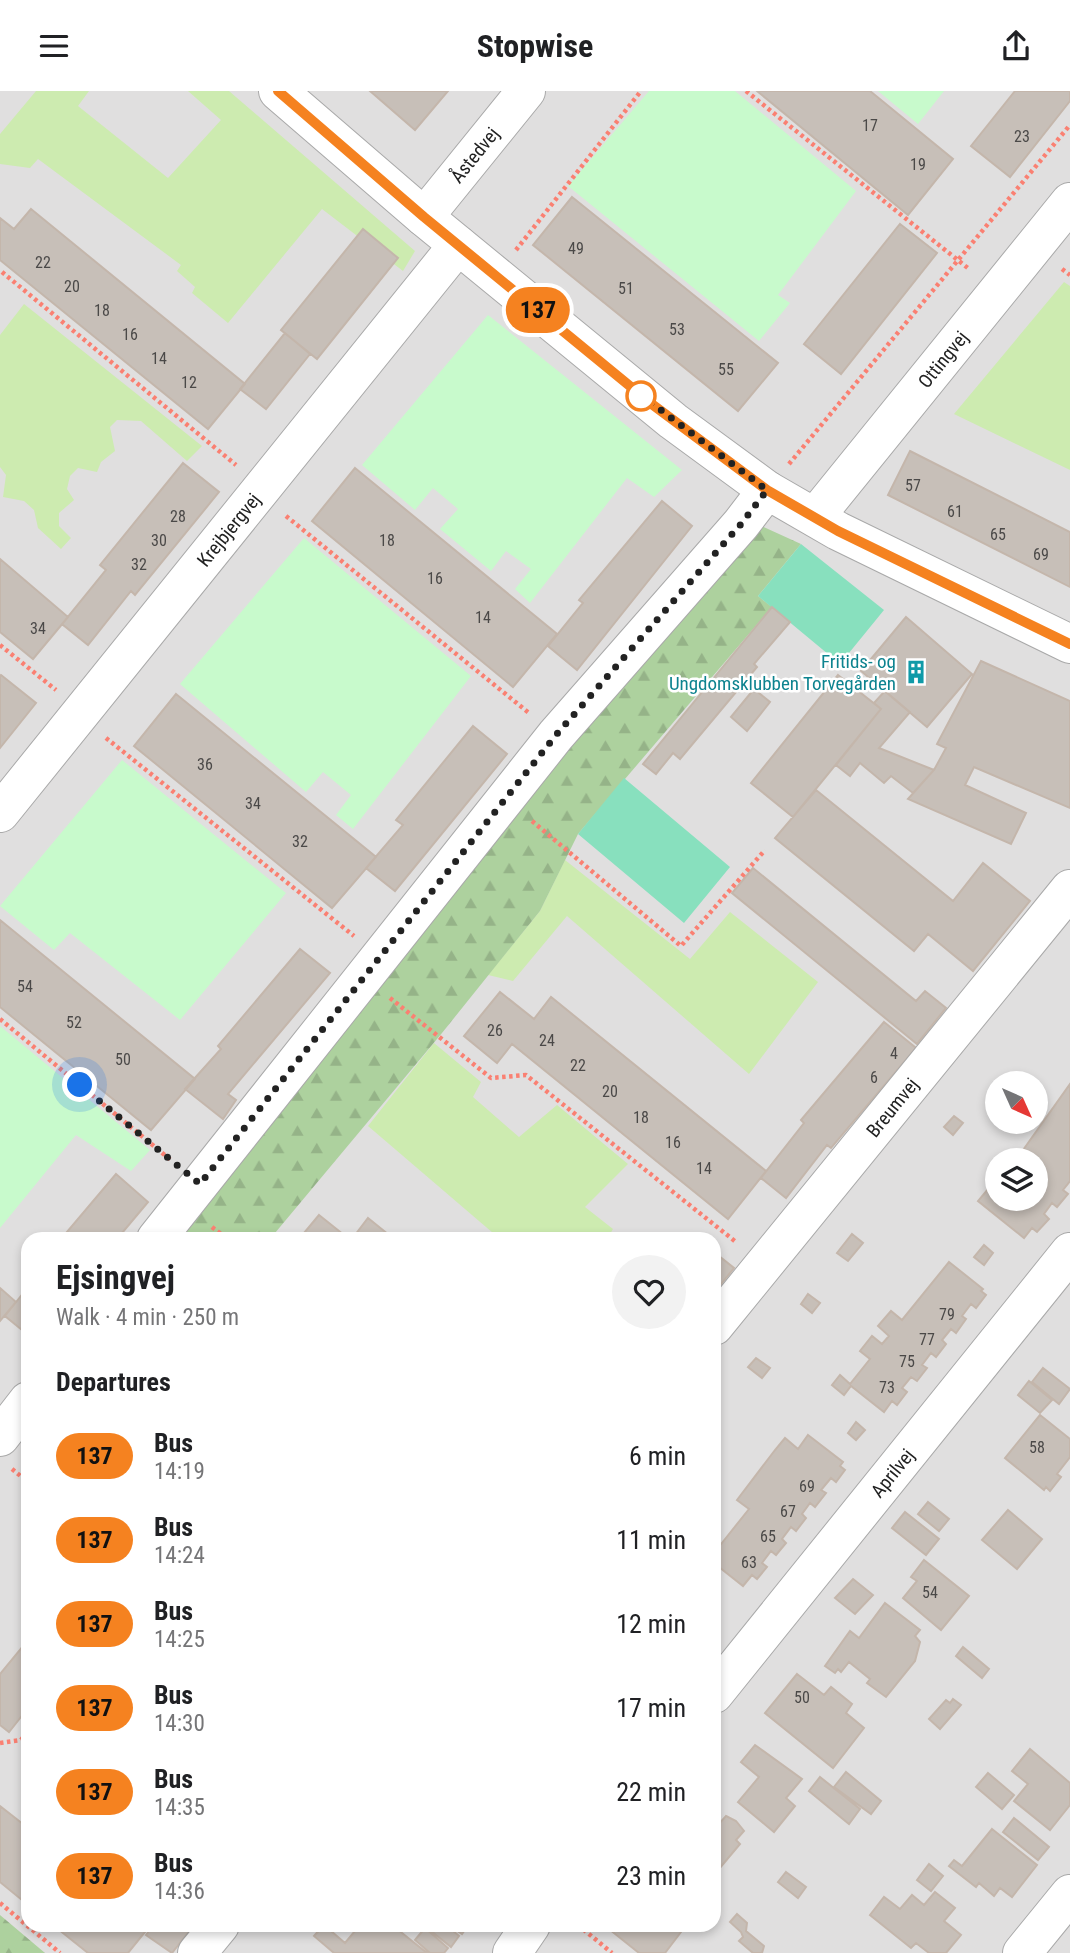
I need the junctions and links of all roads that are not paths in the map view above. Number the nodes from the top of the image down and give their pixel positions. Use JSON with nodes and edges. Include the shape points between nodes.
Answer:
{"nodes":[{"id":1,"x":278,"y":91,"type":"edge"},
{"id":2,"x":526,"y":91,"type":"edge"},
{"id":3,"x":1070,"y":202,"type":"edge"},
{"id":4,"x":424,"y":217,"type":"junction"},
{"id":5,"x":458,"y":245,"type":"junction"},
{"id":6,"x":767,"y":490,"type":"junction"},
{"id":7,"x":815,"y":517,"type":"junction"},
{"id":8,"x":1070,"y":644,"type":"edge"},
{"id":9,"x":0,"y":813,"type":"edge"},
{"id":10,"x":1070,"y":889,"type":"edge"},
{"id":11,"x":162,"y":1232,"type":"edge"},
{"id":12,"x":1070,"y":1252,"type":"edge"},
{"id":13,"x":721,"y":1317,"type":"edge"},
{"id":14,"x":21,"y":1410,"type":"edge"},
{"id":15,"x":0,"y":1437,"type":"edge"},
{"id":16,"x":721,"y":1685,"type":"edge"},
{"id":17,"x":1070,"y":1894,"type":"edge"},
{"id":18,"x":214,"y":1932,"type":"edge"},
{"id":19,"x":526,"y":1932,"type":"edge"},
{"id":20,"x":197,"y":1953,"type":"edge"},
{"id":21,"x":512,"y":1953,"type":"edge"},
{"id":22,"x":1022,"y":1953,"type":"edge"}],
"edges":[{"from":1,"to":4,"type":"street"},
{"from":2,"to":4,"type":"street","name":"Åstedvej"},
{"from":3,"to":7,"type":"street","name":"Ottingvej"},
{"from":4,"to":5,"type":"street"},
{"from":5,"to":6,"type":"street","via":[[673,421]]},
{"from":5,"to":9,"type":"street","name":"Krejbjergvej"},
{"from":6,"to":7,"type":"street"},
{"from":6,"to":11,"type":"street","via":[[556,735]]},
{"from":7,"to":8,"type":"street"},
{"from":10,"to":13,"type":"street","name":"Breumvej"},
{"from":12,"to":16,"type":"street","name":"Aprilvej"},
{"from":14,"to":15,"type":"street"},
{"from":17,"to":22,"type":"street"},
{"from":18,"to":20,"type":"street"},
{"from":19,"to":21,"type":"street"}]}
